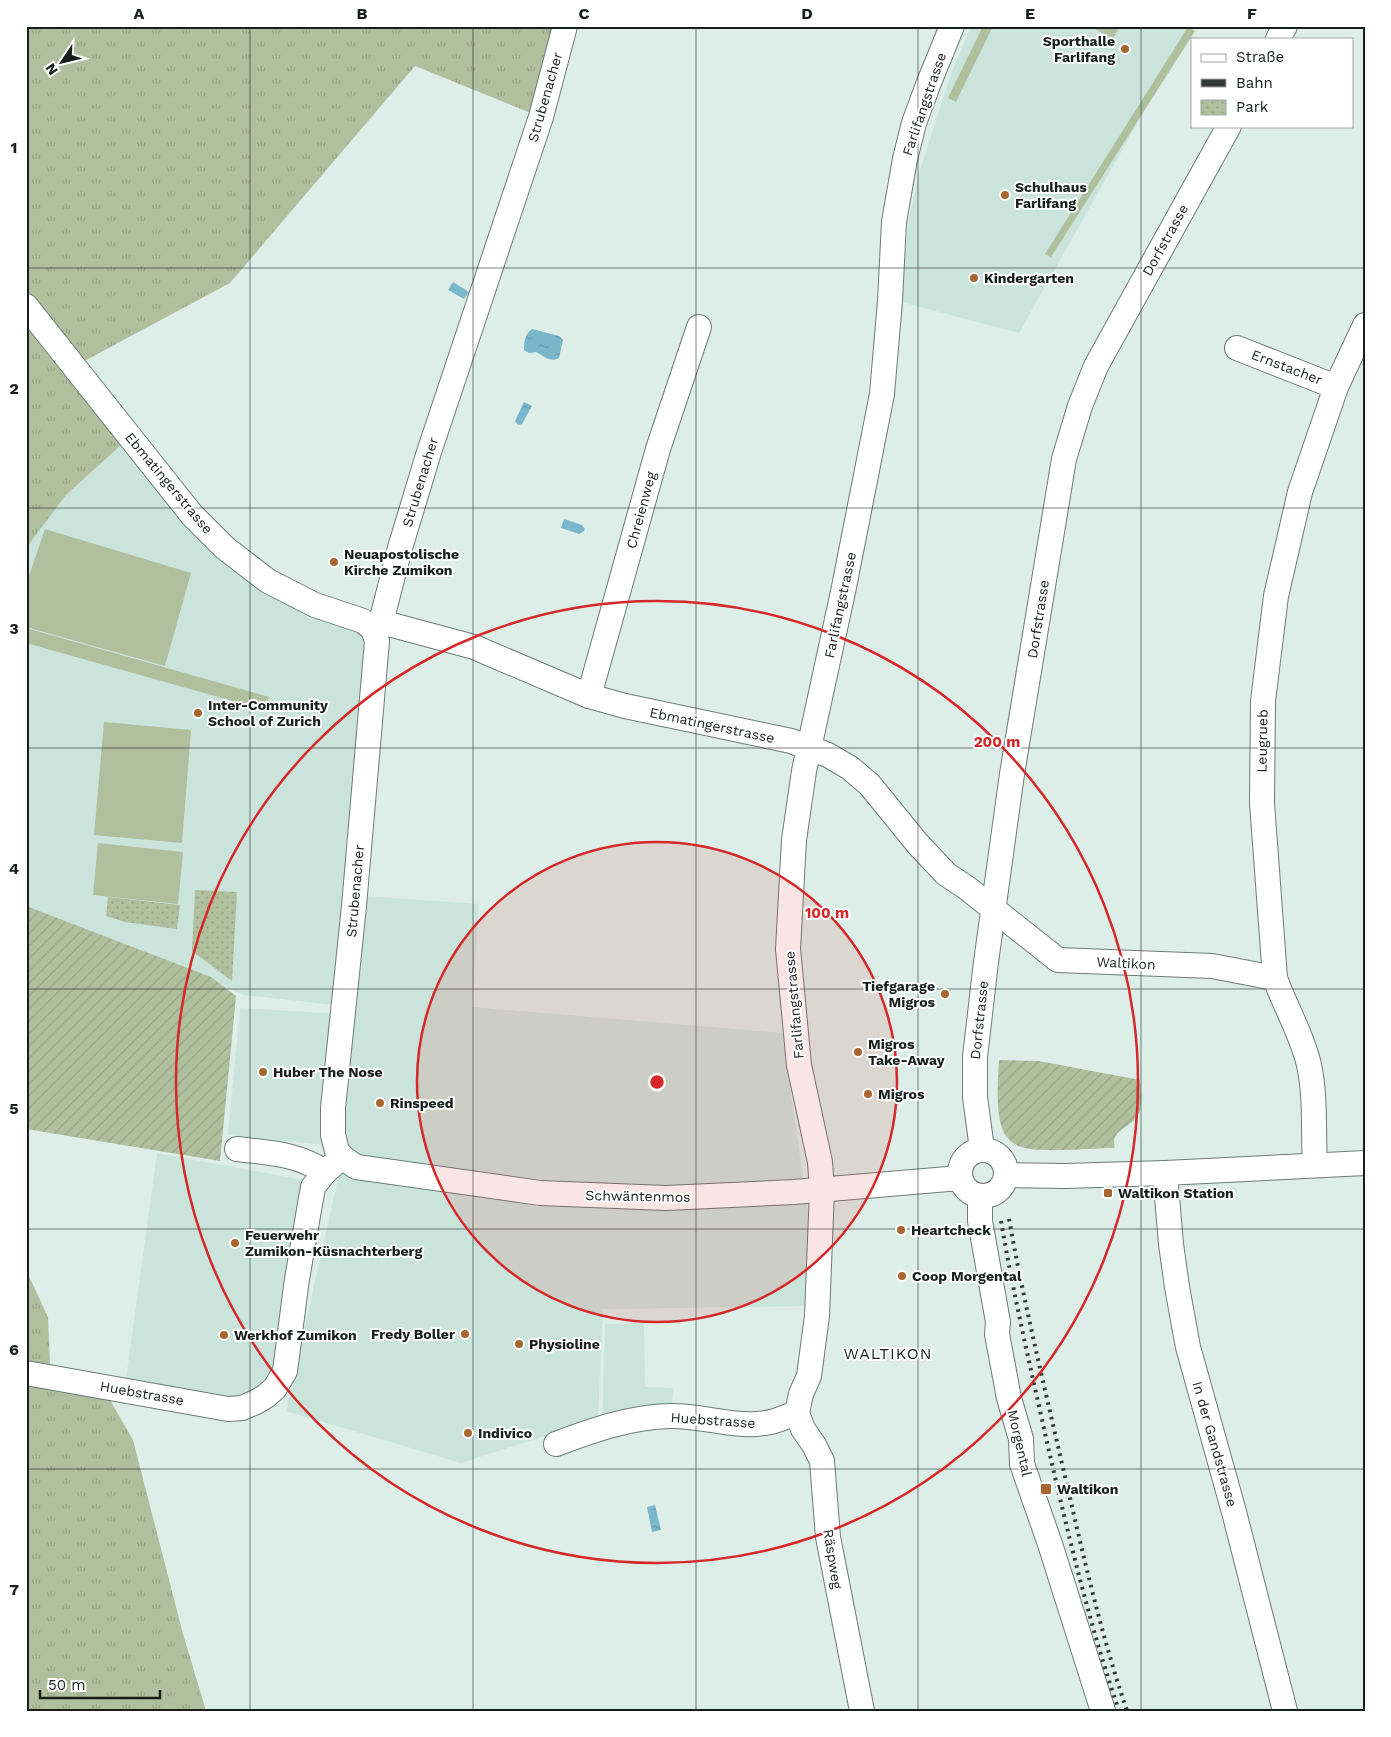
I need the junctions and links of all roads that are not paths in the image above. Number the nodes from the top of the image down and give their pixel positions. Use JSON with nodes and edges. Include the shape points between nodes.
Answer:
{"nodes":[{"id":1,"x":565,"y":26,"type":"edge"},
{"id":2,"x":952,"y":26,"type":"edge"},
{"id":3,"x":1285,"y":26,"type":"edge"},
{"id":4,"x":1279,"y":38,"type":"edge"},
{"id":5,"x":1228,"y":128,"type":"edge"},
{"id":6,"x":26,"y":306,"type":"edge"},
{"id":7,"x":1365,"y":325,"type":"edge"},
{"id":8,"x":699,"y":327,"type":"dead end"},
{"id":9,"x":1237,"y":348,"type":"dead end"},
{"id":10,"x":1336,"y":387,"type":"junction"},
{"id":11,"x":377,"y":625,"type":"junction"},
{"id":12,"x":589,"y":696,"type":"junction"},
{"id":13,"x":809,"y":748,"type":"junction"},
{"id":14,"x":994,"y":909,"type":"junction"},
{"id":15,"x":1275,"y":978,"type":"junction"},
{"id":16,"x":237,"y":1149,"type":"dead end"},
{"id":17,"x":982,"y":1149,"type":"junction"},
{"id":18,"x":1365,"y":1163,"type":"edge"},
{"id":19,"x":333,"y":1164,"type":"junction"},
{"id":20,"x":1315,"y":1166,"type":"junction"},
{"id":21,"x":1165,"y":1173,"type":"junction"},
{"id":22,"x":1007,"y":1175,"type":"junction"},
{"id":23,"x":960,"y":1178,"type":"junction"},
{"id":24,"x":822,"y":1190,"type":"junction"},
{"id":25,"x":980,"y":1196,"type":"junction"},
{"id":26,"x":26,"y":1373,"type":"edge"},
{"id":27,"x":797,"y":1413,"type":"junction"},
{"id":28,"x":556,"y":1444,"type":"dead end"},
{"id":29,"x":862,"y":1711,"type":"edge"},
{"id":30,"x":1103,"y":1711,"type":"edge"},
{"id":31,"x":1285,"y":1711,"type":"edge"}],
"edges":[{"from":1,"to":11,"type":"street","name":"Strubenacher","via":[[541,117],[429,452]]},
{"from":2,"to":13,"type":"street","name":"Farlifangstrasse","via":[[914,123],[905,159],[894,222],[882,394]]},
{"from":3,"to":4,"type":"street"},
{"from":5,"to":14,"type":"street","name":"Dorfstrasse","via":[[1096,366],[1064,459],[1012,774]]},
{"from":6,"to":11,"type":"street","name":"Ebmatingerstrasse","via":[[192,515],[225,548],[268,581],[315,606]]},
{"from":7,"to":10,"type":"street","name":"Leugrueb"},
{"from":8,"to":12,"type":"street","name":"Chreienweg","via":[[658,449]]},
{"from":9,"to":10,"type":"street","name":"Ernstacher"},
{"from":10,"to":15,"type":"street","name":"Leugrueb","via":[[1298,501],[1276,596],[1263,701],[1262,802]]},
{"from":11,"to":12,"type":"street","name":"Ebmatingerstrasse","via":[[474,647]]},
{"from":11,"to":19,"type":"street","name":"Strubenacher","via":[[354,906],[333,1108]]},
{"from":12,"to":13,"type":"street","name":"Ebmatingerstrasse"},
{"from":13,"to":14,"type":"street","name":"Ebmatingerstrasse","via":[[843,763],[869,784],[917,844],[946,874]]},
{"from":13,"to":24,"type":"street","name":"Farlifangstrasse","via":[[794,840],[788,949],[799,1065],[820,1162]]},
{"from":14,"to":15,"type":"street","name":"Waltikon","via":[[1058,960],[1212,966]]},
{"from":14,"to":17,"type":"street","name":"Dorfstrasse","via":[[974,1057]]},
{"from":15,"to":20,"type":"street","name":"Leugrueb","via":[[1300,1034],[1309,1066]]},
{"from":16,"to":19,"type":"street","name":"Schwäntenmos"},
{"from":17,"to":22,"type":"street","via":[[990,1150],[1003,1160]]},
{"from":17,"to":23,"type":"street","via":[[974,1151],[962,1162]]},
{"from":18,"to":20,"type":"street"},
{"from":19,"to":24,"type":"street","name":"Schwäntenmos","via":[[540,1193],[666,1198]]},
{"from":19,"to":26,"type":"street","name":"Huebstrasse","via":[[311,1194],[284,1371],[275,1388],[256,1402],[228,1409]]},
{"from":20,"to":21,"type":"street"},
{"from":21,"to":22,"type":"street"},
{"from":21,"to":31,"type":"street","name":"In der Gandstrasse","via":[[1171,1244],[1188,1347]]},
{"from":22,"to":25,"type":"street","via":[[1000,1189]]},
{"from":23,"to":24,"type":"street","name":"Schwäntenmos"},
{"from":23,"to":25,"type":"street","via":[[968,1190]]},
{"from":24,"to":27,"type":"street","via":[[817,1316],[809,1376]]},
{"from":25,"to":30,"type":"street","name":"Morgental","via":[[980,1221],[998,1322],[997,1334],[1009,1398],[1021,1439],[1022,1464]]},
{"from":27,"to":28,"type":"street","name":"Huebstrasse","via":[[763,1424],[671,1416],[622,1422]]},
{"from":27,"to":29,"type":"street","name":"Räspweg","via":[[822,1461],[828,1537]]}]}
